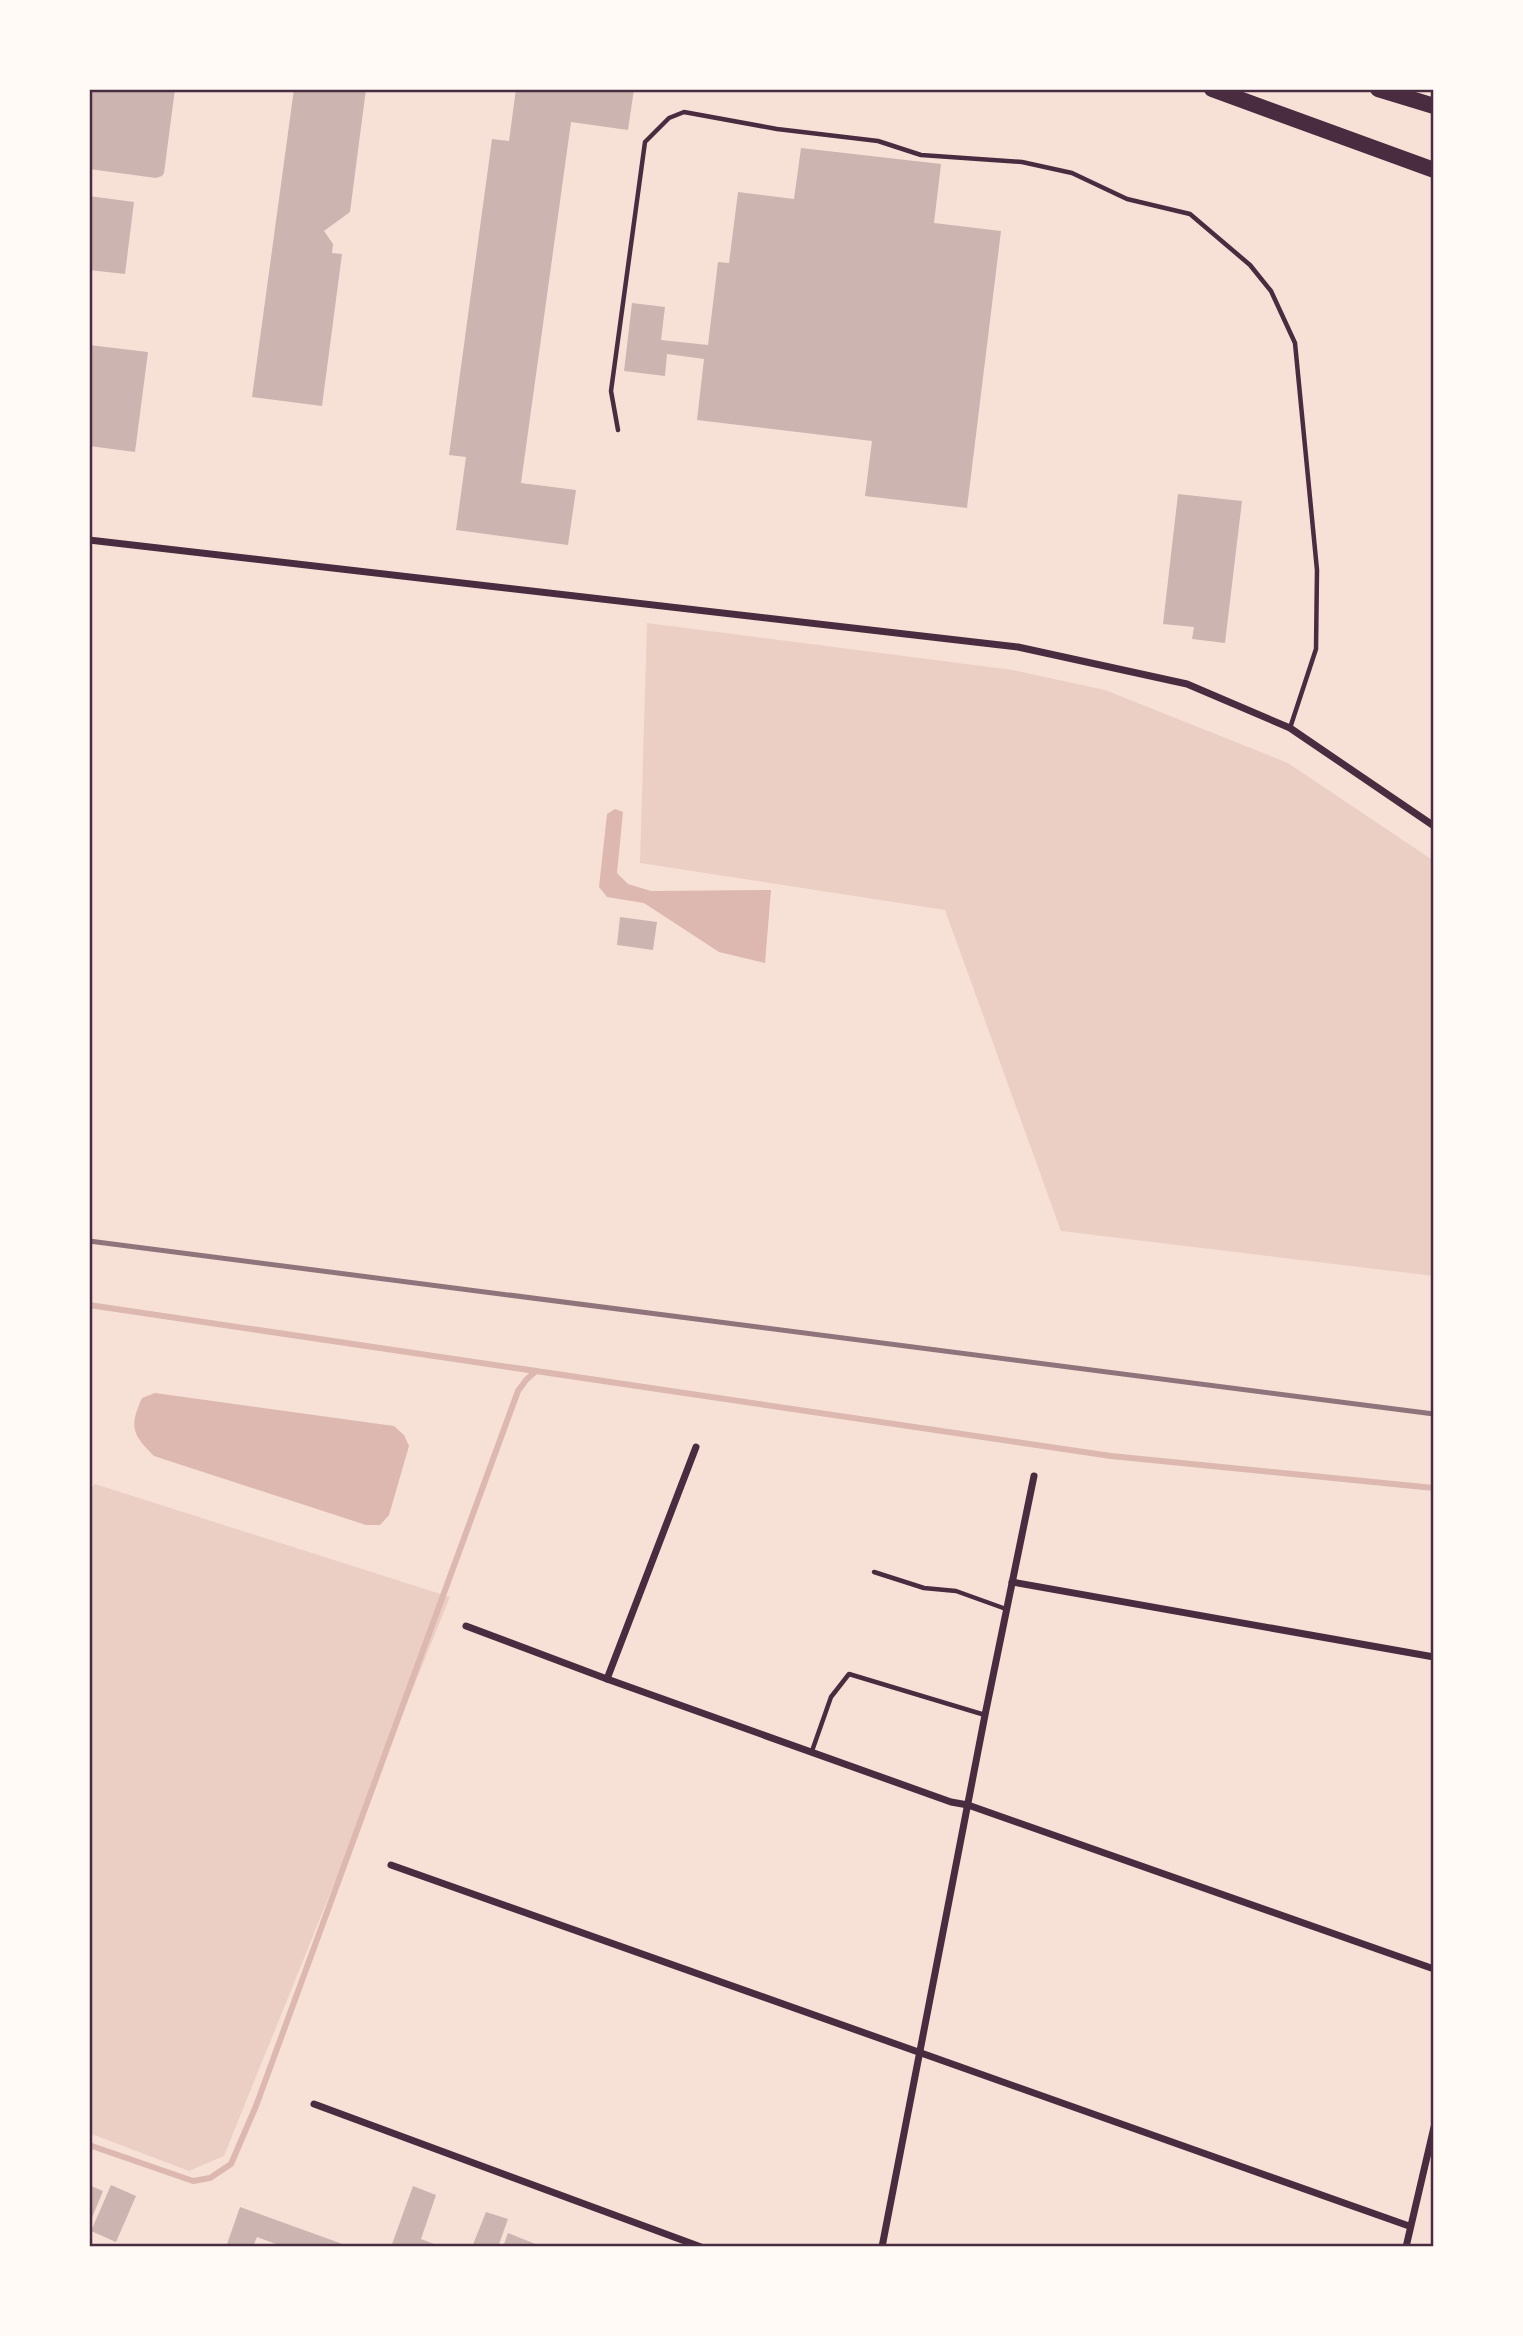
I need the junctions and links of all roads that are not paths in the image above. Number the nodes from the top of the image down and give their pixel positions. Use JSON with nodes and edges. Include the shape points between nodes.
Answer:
{"nodes":[{"id":1,"x":1212,"y":89,"type":"edge"},
{"id":2,"x":1378,"y":89,"type":"edge"},
{"id":3,"x":1434,"y":106,"type":"edge"},
{"id":4,"x":1434,"y":170,"type":"edge"},
{"id":5,"x":618,"y":430,"type":"dead end"},
{"id":6,"x":89,"y":541,"type":"edge"},
{"id":7,"x":1290,"y":728,"type":"junction"},
{"id":8,"x":1434,"y":826,"type":"edge"},
{"id":9,"x":696,"y":1447,"type":"dead end"},
{"id":10,"x":1034,"y":1476,"type":"dead end"},
{"id":11,"x":874,"y":1572,"type":"dead end"},
{"id":12,"x":1012,"y":1582,"type":"junction"},
{"id":13,"x":1006,"y":1609,"type":"junction"},
{"id":14,"x":466,"y":1626,"type":"dead end"},
{"id":15,"x":1434,"y":1657,"type":"edge"},
{"id":16,"x":607,"y":1679,"type":"junction"},
{"id":17,"x":985,"y":1715,"type":"junction"},
{"id":18,"x":811,"y":1752,"type":"junction"},
{"id":19,"x":968,"y":1805,"type":"junction"},
{"id":20,"x":391,"y":1865,"type":"dead end"},
{"id":21,"x":1434,"y":1969,"type":"edge"},
{"id":22,"x":919,"y":2051,"type":"junction"},
{"id":23,"x":314,"y":2104,"type":"dead end"},
{"id":24,"x":1434,"y":2127,"type":"edge"},
{"id":25,"x":1409,"y":2226,"type":"junction"},
{"id":26,"x":701,"y":2247,"type":"edge"},
{"id":27,"x":882,"y":2247,"type":"edge"},
{"id":28,"x":1406,"y":2247,"type":"edge"}],
"edges":[{"from":1,"to":4,"type":"highway"},
{"from":2,"to":3,"type":"highway"},
{"from":5,"to":7,"type":"lane","via":[[611,391],[645,142],[669,118],[684,113],[878,141],[921,155],[1022,162],[1072,173],[1127,199],[1190,214],[1250,265],[1272,291],[1295,343],[1317,589],[1316,649]]},
{"from":6,"to":7,"type":"street","via":[[1018,647],[1186,684]]},
{"from":7,"to":8,"type":"street"},
{"from":9,"to":16,"type":"street"},
{"from":10,"to":12,"type":"street"},
{"from":11,"to":13,"type":"lane","via":[[924,1588],[956,1591]]},
{"from":12,"to":13,"type":"street"},
{"from":12,"to":15,"type":"street"},
{"from":13,"to":17,"type":"street"},
{"from":14,"to":16,"type":"street"},
{"from":16,"to":18,"type":"street"},
{"from":17,"to":18,"type":"lane","via":[[849,1674],[831,1697]]},
{"from":17,"to":19,"type":"street"},
{"from":18,"to":19,"type":"street"},
{"from":19,"to":21,"type":"street"},
{"from":19,"to":22,"type":"street"},
{"from":20,"to":22,"type":"street"},
{"from":22,"to":25,"type":"street"},
{"from":22,"to":27,"type":"street"},
{"from":23,"to":26,"type":"street"},
{"from":24,"to":25,"type":"street"},
{"from":25,"to":28,"type":"street"}]}
